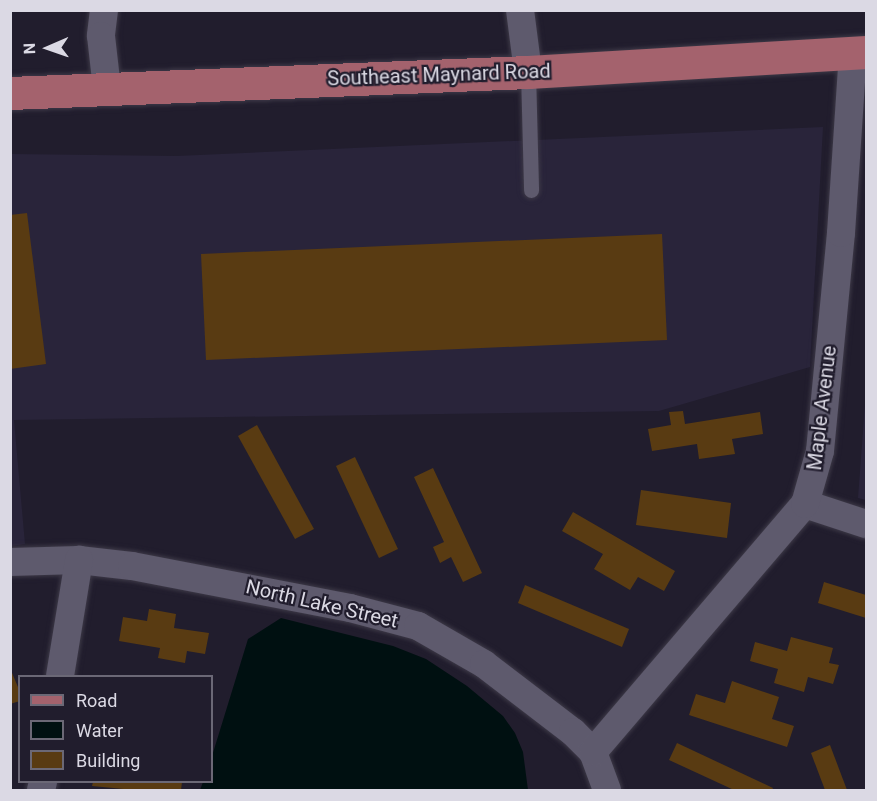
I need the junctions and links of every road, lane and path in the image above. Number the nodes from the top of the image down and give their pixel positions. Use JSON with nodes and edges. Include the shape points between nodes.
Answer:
{"nodes":[{"id":1,"x":104,"y":10,"type":"edge"},
{"id":2,"x":520,"y":10,"type":"edge"},
{"id":3,"x":860,"y":52,"type":"edge"},
{"id":4,"x":528,"y":72,"type":"junction"},
{"id":5,"x":107,"y":89,"type":"junction"},
{"id":6,"x":10,"y":93,"type":"edge"},
{"id":7,"x":531,"y":190,"type":"dead end"},
{"id":8,"x":805,"y":504,"type":"junction"},
{"id":9,"x":867,"y":524,"type":"edge"},
{"id":10,"x":79,"y":560,"type":"junction"},
{"id":11,"x":10,"y":562,"type":"edge"},
{"id":12,"x":60,"y":675,"type":"edge"},
{"id":13,"x":593,"y":752,"type":"junction"},
{"id":14,"x":608,"y":790,"type":"edge"}],
"edges":[{"from":1,"to":5,"type":"street","via":[[101,36]]},
{"from":2,"to":4,"type":"street"},
{"from":3,"to":4,"type":"main road","name":"Southeast Maynard Road"},
{"from":3,"to":8,"type":"street","name":"Maple Avenue","via":[[820,451]]},
{"from":4,"to":5,"type":"main road","name":"Southeast Maynard Road"},
{"from":4,"to":7,"type":"lane"},
{"from":5,"to":6,"type":"main road","name":"Southeast Maynard Road"},
{"from":8,"to":9,"type":"street"},
{"from":8,"to":13,"type":"street","name":"Maple Avenue"},
{"from":10,"to":11,"type":"street","name":"North Lake Street"},
{"from":10,"to":12,"type":"street"},
{"from":10,"to":13,"type":"street","name":"North Lake Street","via":[[248,587],[418,626],[484,664]]},
{"from":13,"to":14,"type":"street"}]}
